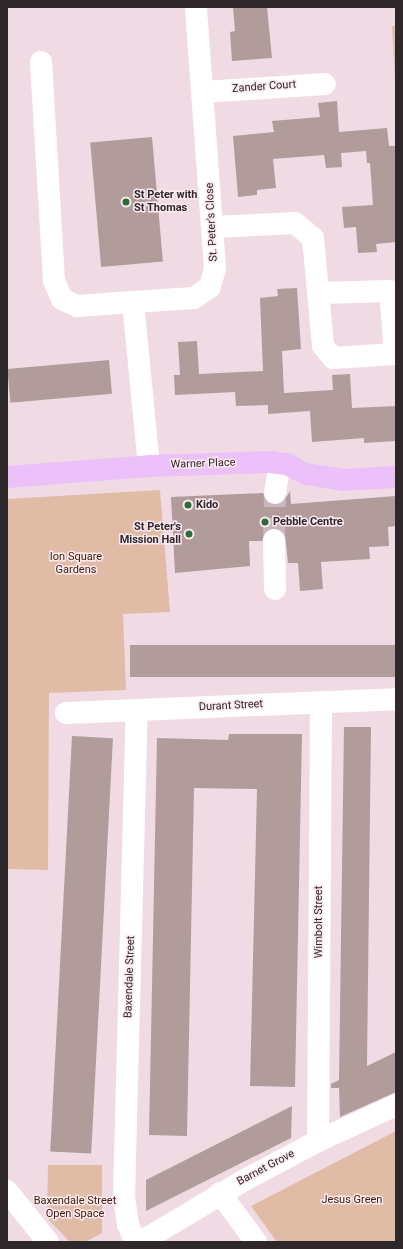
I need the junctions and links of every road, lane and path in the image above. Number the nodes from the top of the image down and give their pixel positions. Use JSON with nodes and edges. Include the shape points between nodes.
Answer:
{"nodes":[{"id":1,"x":196,"y":7,"type":"edge"},
{"id":2,"x":41,"y":62,"type":"dead end"},
{"id":3,"x":325,"y":84,"type":"dead end"},
{"id":4,"x":204,"y":92,"type":"junction"},
{"id":5,"x":213,"y":227,"type":"junction"},
{"id":6,"x":320,"y":293,"type":"dead end"},
{"id":7,"x":134,"y":302,"type":"junction"},
{"id":8,"x":280,"y":463,"type":"junction"},
{"id":9,"x":149,"y":466,"type":"junction"},
{"id":10,"x":7,"y":477,"type":"edge"},
{"id":11,"x":396,"y":477,"type":"edge"},
{"id":12,"x":275,"y":493,"type":"tunnel mouth"},
{"id":13,"x":274,"y":540,"type":"tunnel mouth"},
{"id":14,"x":276,"y":588,"type":"dead end"},
{"id":15,"x":396,"y":699,"type":"edge"},
{"id":16,"x":321,"y":702,"type":"junction"},
{"id":17,"x":137,"y":711,"type":"junction"},
{"id":18,"x":66,"y":713,"type":"dead end"},
{"id":19,"x":396,"y":1105,"type":"edge"},
{"id":20,"x":318,"y":1141,"type":"junction"},
{"id":21,"x":7,"y":1191,"type":"edge"},
{"id":22,"x":220,"y":1193,"type":"junction"},
{"id":23,"x":48,"y":1242,"type":"edge"},
{"id":24,"x":136,"y":1242,"type":"edge"},
{"id":25,"x":141,"y":1242,"type":"edge"},
{"id":26,"x":256,"y":1242,"type":"edge"}],
"edges":[{"from":1,"to":4,"type":"street","name":"St. Peter's Close"},
{"from":2,"to":7,"type":"street","name":"St. Peter's Close","via":[[54,281],[62,299],[77,306]]},
{"from":3,"to":4,"type":"street","name":"Zander Court"},
{"from":4,"to":5,"type":"street","name":"St. Peter's Close"},
{"from":5,"to":6,"type":"street","via":[[295,224],[314,238]]},
{"from":5,"to":7,"type":"street","name":"St. Peter's Close","via":[[215,268],[210,287],[194,298]]},
{"from":7,"to":9,"type":"street"},
{"from":8,"to":9,"type":"main road","name":"Warner Place"},
{"from":8,"to":11,"type":"main road","name":"Warner Place","via":[[306,474],[342,480]]},
{"from":8,"to":12,"type":"street"},
{"from":9,"to":10,"type":"main road","name":"Warner Place"},
{"from":13,"to":14,"type":"street"},
{"from":15,"to":16,"type":"street","name":"Durant Street"},
{"from":16,"to":17,"type":"street","name":"Durant Street"},
{"from":16,"to":20,"type":"street","name":"Wimbolt Street"},
{"from":17,"to":18,"type":"street","name":"Durant Street"},
{"from":17,"to":24,"type":"street","name":"Baxendale Street","via":[[124,1196],[128,1225]]},
{"from":19,"to":20,"type":"street","name":"Barnet Grove"},
{"from":20,"to":22,"type":"street","name":"Barnet Grove"},
{"from":21,"to":23,"type":"street"},
{"from":22,"to":25,"type":"street","name":"Barnet Grove"},
{"from":22,"to":26,"type":"street"}]}
